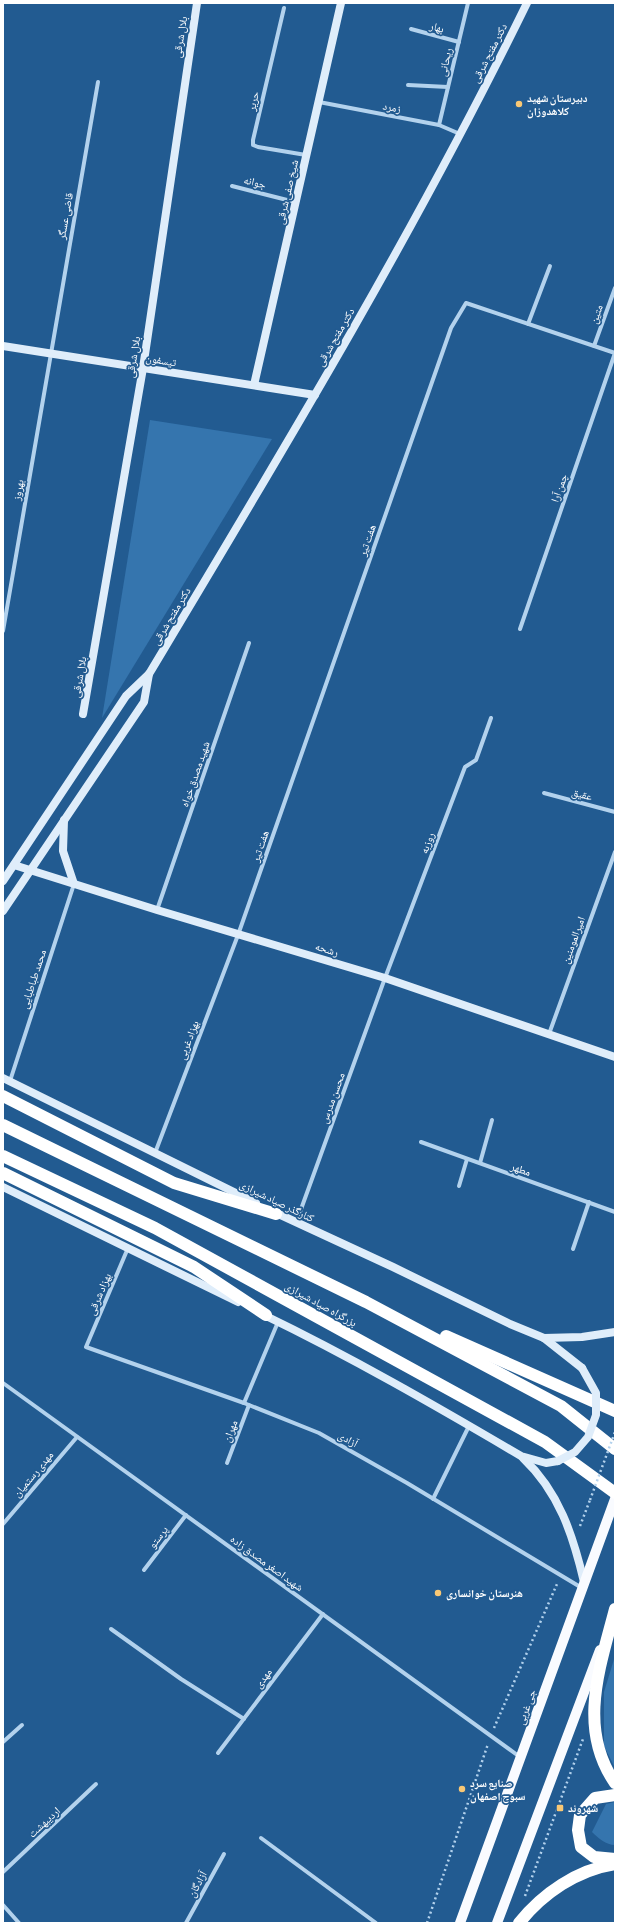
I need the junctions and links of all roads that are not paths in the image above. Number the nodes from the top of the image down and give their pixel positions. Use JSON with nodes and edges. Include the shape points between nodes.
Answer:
{"nodes":[{"id":1,"x":197,"y":3,"type":"edge"},
{"id":2,"x":341,"y":3,"type":"edge"},
{"id":3,"x":468,"y":3,"type":"edge"},
{"id":4,"x":527,"y":3,"type":"edge"},
{"id":5,"x":284,"y":8,"type":"dead end"},
{"id":6,"x":411,"y":29,"type":"dead end"},
{"id":7,"x":459,"y":42,"type":"junction"},
{"id":8,"x":98,"y":82,"type":"dead end"},
{"id":9,"x":408,"y":85,"type":"dead end"},
{"id":10,"x":448,"y":87,"type":"junction"},
{"id":11,"x":319,"y":102,"type":"junction"},
{"id":12,"x":439,"y":125,"type":"junction"},
{"id":13,"x":460,"y":134,"type":"junction"},
{"id":14,"x":306,"y":155,"type":"junction"},
{"id":15,"x":232,"y":186,"type":"dead end"},
{"id":16,"x":296,"y":202,"type":"junction"},
{"id":17,"x":550,"y":266,"type":"dead end"},
{"id":18,"x":615,"y":288,"type":"edge"},
{"id":19,"x":528,"y":324,"type":"junction"},
{"id":20,"x":3,"y":346,"type":"edge"},
{"id":21,"x":594,"y":346,"type":"junction"},
{"id":22,"x":50,"y":353,"type":"junction"},
{"id":23,"x":615,"y":353,"type":"edge"},
{"id":24,"x":142,"y":368,"type":"junction"},
{"id":25,"x":254,"y":386,"type":"junction"},
{"id":26,"x":315,"y":395,"type":"junction"},
{"id":27,"x":520,"y":629,"type":"dead end"},
{"id":28,"x":3,"y":630,"type":"edge"},
{"id":29,"x":250,"y":643,"type":"dead end"},
{"id":30,"x":149,"y":674,"type":"junction"},
{"id":31,"x":83,"y":714,"type":"dead end"},
{"id":32,"x":491,"y":718,"type":"dead end"},
{"id":33,"x":544,"y":793,"type":"dead end"},
{"id":34,"x":615,"y":812,"type":"edge"},
{"id":35,"x":64,"y":819,"type":"junction"},
{"id":36,"x":615,"y":852,"type":"edge"},
{"id":37,"x":14,"y":865,"type":"junction"},
{"id":38,"x":30,"y":870,"type":"junction"},
{"id":39,"x":3,"y":881,"type":"edge"},
{"id":40,"x":74,"y":884,"type":"junction"},
{"id":41,"x":157,"y":910,"type":"junction"},
{"id":42,"x":3,"y":911,"type":"edge"},
{"id":43,"x":238,"y":935,"type":"junction"},
{"id":44,"x":385,"y":978,"type":"junction"},
{"id":45,"x":549,"y":1034,"type":"junction"},
{"id":46,"x":615,"y":1057,"type":"edge"},
{"id":47,"x":6,"y":1079,"type":"edge"},
{"id":48,"x":3,"y":1096,"type":"edge"},
{"id":49,"x":492,"y":1120,"type":"dead end"},
{"id":50,"x":3,"y":1125,"type":"edge"},
{"id":51,"x":422,"y":1142,"type":"dead end"},
{"id":52,"x":155,"y":1153,"type":"junction"},
{"id":53,"x":3,"y":1156,"type":"edge"},
{"id":54,"x":467,"y":1159,"type":"junction"},
{"id":55,"x":480,"y":1163,"type":"junction"},
{"id":56,"x":3,"y":1173,"type":"edge"},
{"id":57,"x":459,"y":1186,"type":"dead end"},
{"id":58,"x":3,"y":1187,"type":"edge"},
{"id":59,"x":589,"y":1202,"type":"junction"},
{"id":60,"x":615,"y":1212,"type":"edge"},
{"id":61,"x":276,"y":1214,"type":"junction"},
{"id":62,"x":296,"y":1223,"type":"junction"},
{"id":63,"x":128,"y":1248,"type":"junction"},
{"id":64,"x":573,"y":1249,"type":"dead end"},
{"id":65,"x":366,"y":1302,"type":"junction"},
{"id":66,"x":266,"y":1316,"type":"junction"},
{"id":67,"x":278,"y":1322,"type":"junction"},
{"id":68,"x":615,"y":1332,"type":"edge"},
{"id":69,"x":544,"y":1338,"type":"junction"},
{"id":70,"x":86,"y":1347,"type":"joint"},
{"id":71,"x":3,"y":1383,"type":"edge"},
{"id":72,"x":244,"y":1403,"type":"junction"},
{"id":73,"x":249,"y":1405,"type":"junction"},
{"id":74,"x":615,"y":1411,"type":"edge"},
{"id":75,"x":469,"y":1426,"type":"junction"},
{"id":76,"x":77,"y":1437,"type":"junction"},
{"id":77,"x":615,"y":1450,"type":"edge"},
{"id":78,"x":521,"y":1456,"type":"junction"},
{"id":79,"x":227,"y":1463,"type":"dead end"},
{"id":80,"x":615,"y":1493,"type":"edge"},
{"id":81,"x":433,"y":1499,"type":"junction"},
{"id":82,"x":615,"y":1499,"type":"edge"},
{"id":83,"x":186,"y":1515,"type":"junction"},
{"id":84,"x":3,"y":1524,"type":"edge"},
{"id":85,"x":144,"y":1570,"type":"dead end"},
{"id":86,"x":583,"y":1585,"type":"junction"},
{"id":87,"x":615,"y":1608,"type":"edge"},
{"id":88,"x":323,"y":1614,"type":"junction"},
{"id":89,"x":111,"y":1629,"type":"dead end"},
{"id":90,"x":244,"y":1719,"type":"junction"},
{"id":91,"x":22,"y":1726,"type":"dead end"},
{"id":92,"x":3,"y":1742,"type":"edge"},
{"id":93,"x":218,"y":1753,"type":"dead end"},
{"id":94,"x":520,"y":1757,"type":"junction"},
{"id":95,"x":615,"y":1783,"type":"edge"},
{"id":96,"x":96,"y":1784,"type":"dead end"},
{"id":97,"x":615,"y":1795,"type":"edge"},
{"id":98,"x":260,"y":1838,"type":"dead end"},
{"id":99,"x":224,"y":1854,"type":"dead end"},
{"id":100,"x":615,"y":1859,"type":"edge"},
{"id":101,"x":615,"y":1864,"type":"edge"},
{"id":102,"x":3,"y":1872,"type":"edge"},
{"id":103,"x":3,"y":1905,"type":"edge"},
{"id":104,"x":19,"y":1923,"type":"edge"},
{"id":105,"x":186,"y":1923,"type":"edge"},
{"id":106,"x":376,"y":1923,"type":"edge"},
{"id":107,"x":460,"y":1923,"type":"edge"},
{"id":108,"x":497,"y":1923,"type":"edge"},
{"id":109,"x":519,"y":1923,"type":"edge"}],
"edges":[{"from":1,"to":24,"type":"street","name":"بلال شرقی"},
{"from":2,"to":11,"type":"street","name":"شیخ صفی شرقی"},
{"from":3,"to":7,"type":"street","name":"ریحانی"},
{"from":4,"to":13,"type":"street","name":"دکتر مفتح شرقی"},
{"from":5,"to":14,"type":"street","name":"حریر","via":[[253,145]]},
{"from":6,"to":7,"type":"street","name":"بهار"},
{"from":7,"to":10,"type":"street","name":"ریحانی"},
{"from":8,"to":22,"type":"street","name":"قاضی عسگر"},
{"from":9,"to":10,"type":"street"},
{"from":10,"to":12,"type":"street","name":"ریحانی"},
{"from":11,"to":12,"type":"street","name":"زمرد"},
{"from":11,"to":14,"type":"street","name":"شیخ صفی شرقی"},
{"from":12,"to":13,"type":"street","name":"زمرد"},
{"from":13,"to":26,"type":"street","name":"دکتر مفتح شرقی"},
{"from":14,"to":16,"type":"street","name":"شیخ صفی شرقی"},
{"from":15,"to":16,"type":"street","name":"جوانه"},
{"from":16,"to":25,"type":"street","name":"شیخ صفی شرقی"},
{"from":17,"to":19,"type":"street"},
{"from":18,"to":21,"type":"street","name":"متین"},
{"from":19,"to":21,"type":"street","name":"هفت تیر"},
{"from":19,"to":43,"type":"street","name":"هفت تیر","via":[[466,303],[451,328]]},
{"from":20,"to":22,"type":"street","name":"تیسفون"},
{"from":21,"to":23,"type":"street","name":"هفت تیر"},
{"from":22,"to":24,"type":"street","name":"تیسفون"},
{"from":22,"to":28,"type":"street","name":"بهروز"},
{"from":23,"to":27,"type":"street","name":"چمن آرا"},
{"from":24,"to":25,"type":"street","name":"تیسفون"},
{"from":24,"to":31,"type":"street","name":"بلال شرقی"},
{"from":25,"to":26,"type":"street","name":"تیسفون"},
{"from":26,"to":30,"type":"street","name":"دکتر مفتح شرقی"},
{"from":29,"to":41,"type":"street","name":"شهید مصدق خواه"},
{"from":30,"to":35,"type":"street","name":"دکتر مفتح شرقی","via":[[144,702]]},
{"from":30,"to":37,"type":"street","name":"دکتر مفتح شرقی","via":[[126,696]]},
{"from":32,"to":44,"type":"street","name":"روزبه","via":[[476,760],[465,767]]},
{"from":33,"to":34,"type":"street","name":"عقیق"},
{"from":35,"to":38,"type":"street","name":"دکتر مفتح شرقی"},
{"from":35,"to":40,"type":"street","via":[[63,851]]},
{"from":36,"to":45,"type":"street","name":"امیرالمومنین"},
{"from":37,"to":38,"type":"street","name":"رشحه"},
{"from":37,"to":39,"type":"street","name":"دکتر مفتح شرقی"},
{"from":38,"to":40,"type":"street","name":"رشحه"},
{"from":38,"to":42,"type":"street","name":"دکتر مفتح شرقی"},
{"from":40,"to":41,"type":"street","name":"رشحه"},
{"from":40,"to":47,"type":"street","name":"محمد طباطبایی"},
{"from":41,"to":43,"type":"street","name":"رشحه"},
{"from":43,"to":44,"type":"street","name":"رشحه"},
{"from":43,"to":52,"type":"street","name":"بهزاد غربی"},
{"from":44,"to":45,"type":"street","name":"رشحه"},
{"from":44,"to":62,"type":"street","name":"محسن مدرس"},
{"from":45,"to":46,"type":"street","name":"رشحه"},
{"from":47,"to":52,"type":"street","name":"کنارگذر صیاد شیرازی"},
{"from":48,"to":61,"type":"highway","via":[[174,1183]]},
{"from":49,"to":55,"type":"street"},
{"from":50,"to":65,"type":"highway","name":"بزرگراه صیاد شیرازی"},
{"from":51,"to":54,"type":"street","name":"مطهر"},
{"from":52,"to":61,"type":"street","name":"کنارگذر صیاد شیرازی"},
{"from":53,"to":80,"type":"highway","name":"بزرگراه صیاد شیرازی","via":[[155,1228],[538,1438]]},
{"from":54,"to":55,"type":"street","name":"مطهر"},
{"from":54,"to":57,"type":"street"},
{"from":55,"to":59,"type":"street","name":"مطهر"},
{"from":56,"to":66,"type":"highway","via":[[194,1267]]},
{"from":58,"to":63,"type":"street"},
{"from":59,"to":60,"type":"street","name":"مطهر"},
{"from":59,"to":64,"type":"street"},
{"from":61,"to":62,"type":"street","name":"کنارگذر صیاد شیرازی"},
{"from":62,"to":69,"type":"street","name":"کنارگذر صیاد شیرازی"},
{"from":63,"to":66,"type":"street"},
{"from":63,"to":70,"type":"street","name":"بهزاد شرقی"},
{"from":65,"to":74,"type":"highway"},
{"from":65,"to":77,"type":"highway","name":"بزرگراه صیاد شیرازی","via":[[561,1406]]},
{"from":66,"to":67,"type":"street"},
{"from":67,"to":72,"type":"street"},
{"from":67,"to":75,"type":"street","via":[[373,1370]]},
{"from":68,"to":69,"type":"street","via":[[582,1337]]},
{"from":69,"to":78,"type":"street","bridge":true,"via":[[582,1368],[596,1393],[596,1415],[588,1437],[575,1452],[558,1461],[546,1463]]},
{"from":70,"to":72,"type":"street","name":"آزادی"},
{"from":71,"to":76,"type":"street","name":"شهید اصغر مصدق زاده"},
{"from":72,"to":73,"type":"street","name":"آزادی"},
{"from":73,"to":79,"type":"street","name":"مهران"},
{"from":73,"to":81,"type":"street","name":"آزادی","via":[[319,1433]]},
{"from":75,"to":78,"type":"street"},
{"from":75,"to":81,"type":"street"},
{"from":76,"to":83,"type":"street","name":"شهید اصغر مصدق زاده"},
{"from":76,"to":84,"type":"street","name":"مهدی رستمیان"},
{"from":78,"to":86,"type":"street","via":[[538,1473],[566,1522],[574,1543]]},
{"from":81,"to":86,"type":"street","name":"آزادی"},
{"from":82,"to":86,"type":"main road","name":"جی غربی"},
{"from":83,"to":85,"type":"street","name":"پرستو"},
{"from":83,"to":88,"type":"street","name":"شهید اصغر مصدق زاده"},
{"from":86,"to":94,"type":"main road","name":"جی غربی"},
{"from":87,"to":95,"type":"highway","via":[[596,1682],[594,1721],[598,1748]]},
{"from":87,"to":108,"type":"main road"},
{"from":88,"to":90,"type":"street","name":"مهدی"},
{"from":88,"to":94,"type":"street","name":"شهید اصغر مصدق زاده"},
{"from":89,"to":90,"type":"street","via":[[181,1679]]},
{"from":90,"to":93,"type":"street","name":"مهدی"},
{"from":91,"to":92,"type":"street"},
{"from":94,"to":107,"type":"main road","name":"جی غربی"},
{"from":96,"to":102,"type":"street","name":"اردیبهشت"},
{"from":97,"to":100,"type":"highway","via":[[595,1798],[580,1815],[578,1830],[581,1848],[594,1858]]},
{"from":98,"to":106,"type":"street"},
{"from":99,"to":105,"type":"street","name":"آزادگان"},
{"from":101,"to":109,"type":"highway","via":[[601,1866],[563,1883],[532,1907]]},
{"from":103,"to":104,"type":"street"}]}
